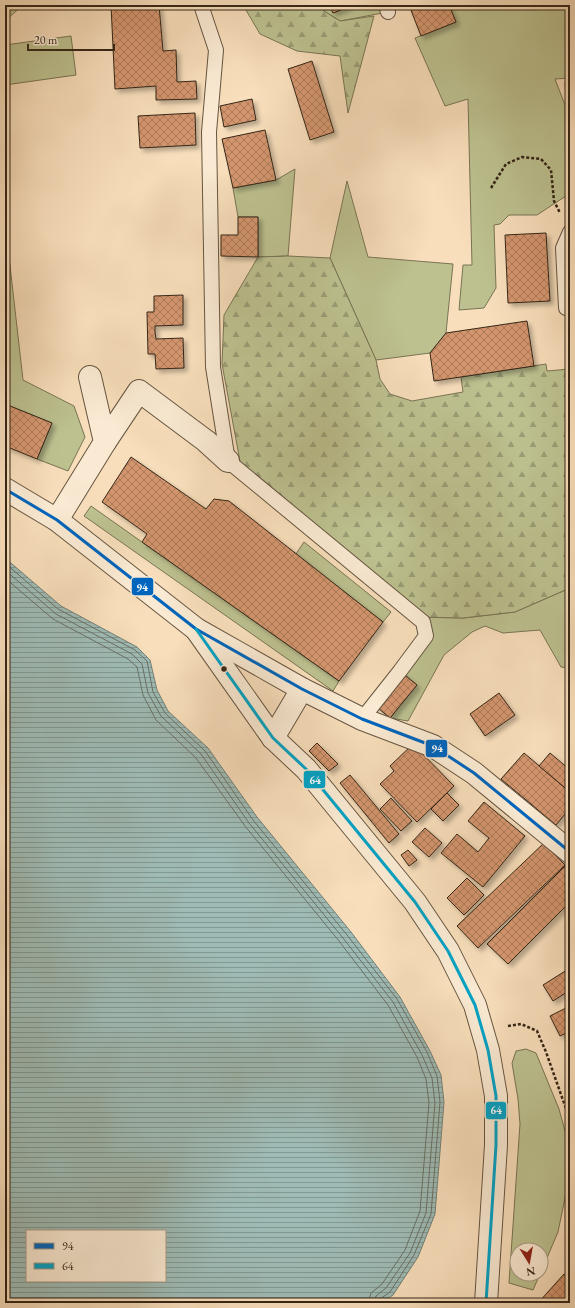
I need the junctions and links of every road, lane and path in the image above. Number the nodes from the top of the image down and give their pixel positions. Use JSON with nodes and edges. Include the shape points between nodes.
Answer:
{"nodes":[{"id":1,"x":202,"y":5,"type":"edge"},
{"id":2,"x":491,"y":188,"type":"dead end"},
{"id":3,"x":562,"y":217,"type":"dead end"},
{"id":4,"x":570,"y":232,"type":"edge"},
{"id":5,"x":566,"y":308,"type":"dead end"},
{"id":6,"x":90,"y":377,"type":"dead end"},
{"id":7,"x":105,"y":442,"type":"junction"},
{"id":8,"x":228,"y":461,"type":"junction"},
{"id":9,"x":5,"y":489,"type":"edge"},
{"id":10,"x":57,"y":520,"type":"junction"},
{"id":11,"x":196,"y":629,"type":"junction"},
{"id":12,"x":302,"y":689,"type":"junction"},
{"id":13,"x":362,"y":719,"type":"junction"},
{"id":14,"x":273,"y":738,"type":"junction"},
{"id":15,"x":570,"y":852,"type":"edge"},
{"id":16,"x":482,"y":1030,"type":"junction"},
{"id":17,"x":570,"y":1120,"type":"edge"},
{"id":18,"x":486,"y":1303,"type":"edge"}],
"edges":[{"from":1,"to":8,"type":"lane","via":[[216,50],[209,132],[213,367]]},
{"from":2,"to":3,"type":"path","via":[[506,164],[522,157],[541,159],[551,170],[554,201]]},
{"from":4,"to":5,"type":"lane","via":[[563,248]]},
{"from":6,"to":7,"type":"street"},
{"from":7,"to":8,"type":"street","via":[[139,391],[206,441]]},
{"from":7,"to":10,"type":"street"},
{"from":8,"to":13,"type":"lane","via":[[423,622],[426,636]]},
{"from":9,"to":10,"type":"street"},
{"from":10,"to":11,"type":"street"},
{"from":11,"to":12,"type":"street"},
{"from":11,"to":14,"type":"street"},
{"from":12,"to":13,"type":"street"},
{"from":12,"to":14,"type":"street"},
{"from":13,"to":15,"type":"street","via":[[433,746],[474,772]]},
{"from":14,"to":16,"type":"street","via":[[306,769],[415,902],[448,951],[475,1005]]},
{"from":16,"to":17,"type":"path","via":[[521,1024],[537,1031]]},
{"from":16,"to":18,"type":"street","via":[[496,1096],[496,1145]]}]}
